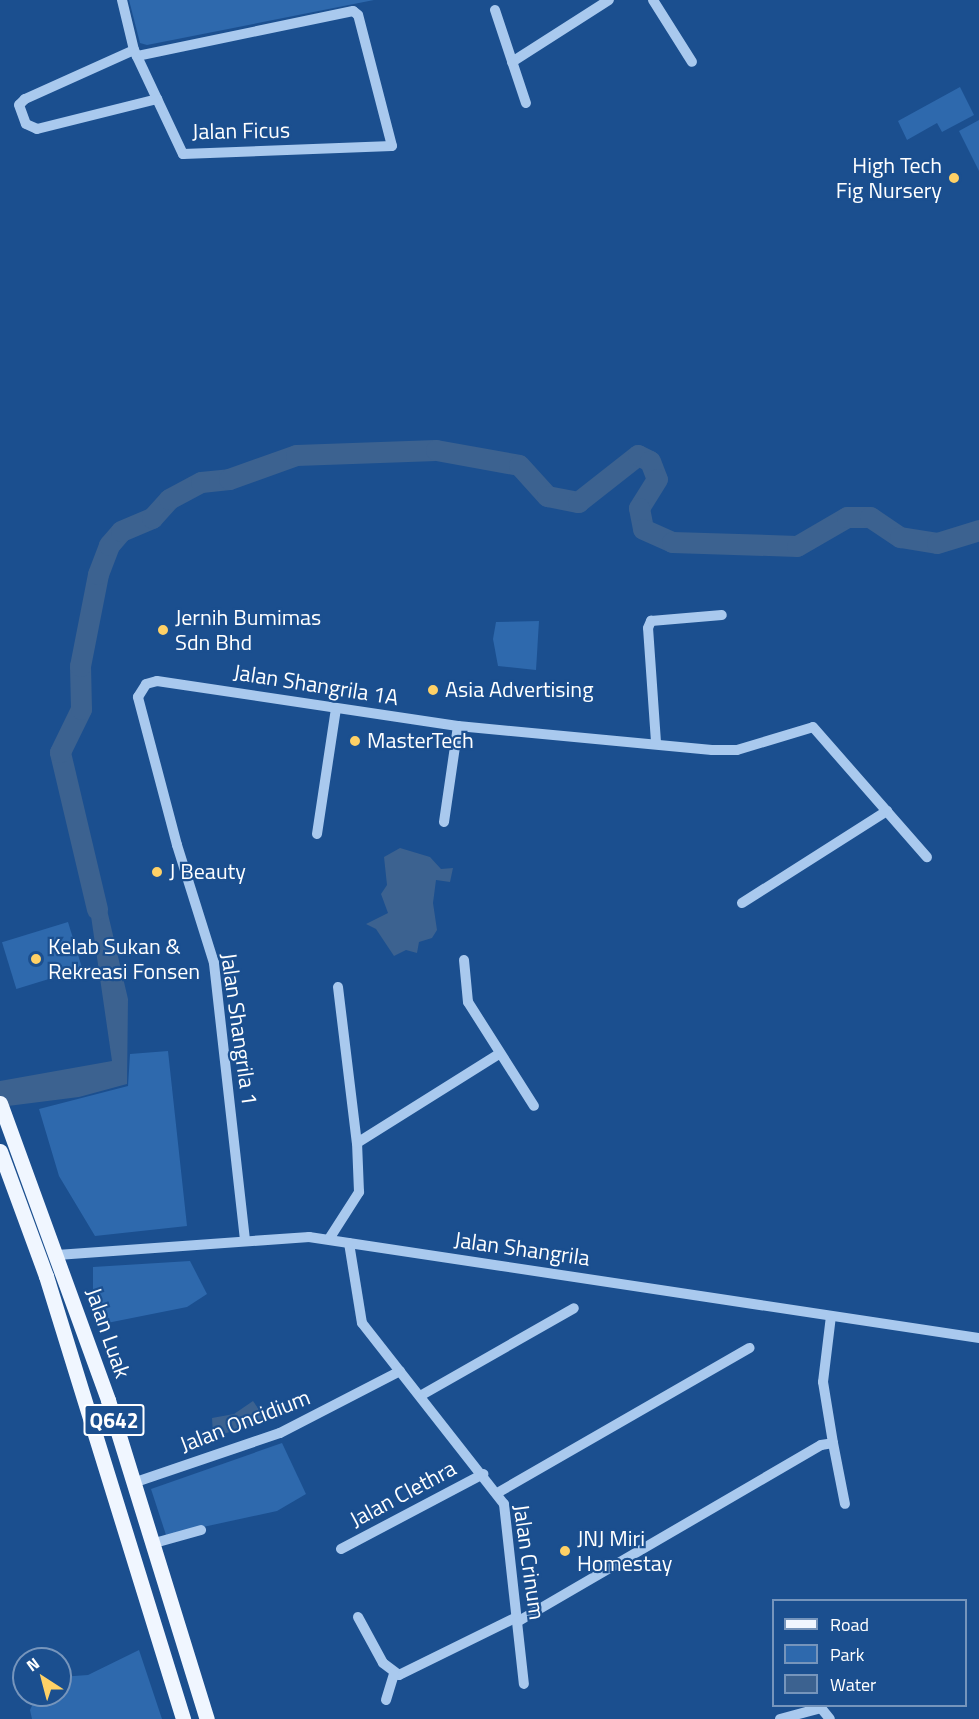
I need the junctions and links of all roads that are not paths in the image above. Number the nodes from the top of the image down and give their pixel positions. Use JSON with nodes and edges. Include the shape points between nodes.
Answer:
{"nodes":[{"id":1,"x":122,"y":0,"type":"edge"},
{"id":2,"x":609,"y":0,"type":"edge"},
{"id":3,"x":653,"y":0,"type":"edge"},
{"id":4,"x":495,"y":10,"type":"dead end"},
{"id":5,"x":135,"y":53,"type":"junction"},
{"id":6,"x":512,"y":62,"type":"junction"},
{"id":7,"x":693,"y":62,"type":"dead end"},
{"id":8,"x":158,"y":99,"type":"junction"},
{"id":9,"x":526,"y":103,"type":"dead end"},
{"id":10,"x":722,"y":615,"type":"dead end"},
{"id":11,"x":142,"y":688,"type":"joint"},
{"id":12,"x":336,"y":710,"type":"junction"},
{"id":13,"x":458,"y":726,"type":"junction"},
{"id":14,"x":656,"y":742,"type":"junction"},
{"id":15,"x":887,"y":811,"type":"junction"},
{"id":16,"x":444,"y":822,"type":"dead end"},
{"id":17,"x":317,"y":834,"type":"dead end"},
{"id":18,"x":927,"y":857,"type":"dead end"},
{"id":19,"x":742,"y":903,"type":"dead end"},
{"id":20,"x":464,"y":960,"type":"dead end"},
{"id":21,"x":338,"y":987,"type":"dead end"},
{"id":22,"x":499,"y":1054,"type":"junction"},
{"id":23,"x":0,"y":1102,"type":"edge"},
{"id":24,"x":534,"y":1106,"type":"dead end"},
{"id":25,"x":357,"y":1143,"type":"junction"},
{"id":26,"x":0,"y":1150,"type":"edge"},
{"id":27,"x":329,"y":1239,"type":"junction"},
{"id":28,"x":245,"y":1240,"type":"junction"},
{"id":29,"x":349,"y":1243,"type":"junction"},
{"id":30,"x":57,"y":1255,"type":"junction"},
{"id":31,"x":574,"y":1308,"type":"dead end"},
{"id":32,"x":831,"y":1316,"type":"junction"},
{"id":33,"x":979,"y":1338,"type":"edge"},
{"id":34,"x":749,"y":1348,"type":"dead end"},
{"id":35,"x":400,"y":1371,"type":"junction"},
{"id":36,"x":420,"y":1396,"type":"junction"},
{"id":37,"x":833,"y":1443,"type":"junction"},
{"id":38,"x":483,"y":1474,"type":"junction"},
{"id":39,"x":133,"y":1483,"type":"junction"},
{"id":40,"x":499,"y":1492,"type":"junction"},
{"id":41,"x":845,"y":1504,"type":"dead end"},
{"id":42,"x":201,"y":1530,"type":"dead end"},
{"id":43,"x":151,"y":1544,"type":"junction"},
{"id":44,"x":341,"y":1549,"type":"dead end"},
{"id":45,"x":358,"y":1617,"type":"dead end"},
{"id":46,"x":517,"y":1619,"type":"junction"},
{"id":47,"x":394,"y":1674,"type":"junction"},
{"id":48,"x":524,"y":1684,"type":"dead end"},
{"id":49,"x":386,"y":1700,"type":"dead end"},
{"id":50,"x":183,"y":1719,"type":"edge"},
{"id":51,"x":207,"y":1719,"type":"edge"},
{"id":52,"x":780,"y":1719,"type":"edge"},
{"id":53,"x":830,"y":1719,"type":"edge"}],
"edges":[{"from":1,"to":5,"type":"street","name":"Jalan Ficus"},
{"from":2,"to":6,"type":"street"},
{"from":3,"to":7,"type":"street"},
{"from":4,"to":6,"type":"street"},
{"from":5,"to":8,"type":"street","name":"Jalan Ficus"},
{"from":5,"to":8,"type":"street","via":[[25,99],[19,105],[26,124],[37,129]]},
{"from":5,"to":8,"type":"street","name":"Jalan Ficus","via":[[353,11],[358,15],[392,146],[183,154]]},
{"from":6,"to":9,"type":"street"},
{"from":10,"to":14,"type":"street","via":[[651,621],[648,628]]},
{"from":11,"to":12,"type":"street","name":"Jalan Shangrila 1A","via":[[157,681]]},
{"from":11,"to":28,"type":"street","name":"Jalan Shangrila 1","via":[[138,697],[177,845],[214,963]]},
{"from":12,"to":13,"type":"street","name":"Jalan Shangrila 1A"},
{"from":12,"to":17,"type":"street"},
{"from":13,"to":14,"type":"street","name":"Jalan Shangrila 1A"},
{"from":13,"to":16,"type":"street"},
{"from":14,"to":15,"type":"street","name":"Jalan Shangrila 1A","via":[[737,750],[813,728]]},
{"from":15,"to":18,"type":"street","name":"Jalan Shangrila 1A"},
{"from":15,"to":19,"type":"street"},
{"from":20,"to":22,"type":"street","via":[[468,1002]]},
{"from":21,"to":25,"type":"street"},
{"from":22,"to":24,"type":"street"},
{"from":22,"to":25,"type":"street"},
{"from":23,"to":30,"type":"main road","name":"Jalan Luak","number":"Q642"},
{"from":25,"to":27,"type":"street","via":[[359,1192]]},
{"from":26,"to":50,"type":"main road","name":"Jalan Luak","number":"Q642","via":[[46,1276]]},
{"from":27,"to":28,"type":"street","name":"Jalan Shangrila"},
{"from":27,"to":29,"type":"street","name":"Jalan Shangrila"},
{"from":28,"to":30,"type":"street","name":"Jalan Shangrila"},
{"from":29,"to":32,"type":"street","name":"Jalan Shangrila"},
{"from":29,"to":35,"type":"street","name":"Jalan Crinum","via":[[362,1323]]},
{"from":30,"to":39,"type":"main road","name":"Jalan Luak","number":"Q642"},
{"from":31,"to":36,"type":"street"},
{"from":32,"to":33,"type":"street","name":"Jalan Shangrila"},
{"from":32,"to":37,"type":"street","via":[[823,1383]]},
{"from":34,"to":40,"type":"street"},
{"from":35,"to":36,"type":"street","name":"Jalan Crinum"},
{"from":35,"to":39,"type":"street","name":"Jalan Oncidium","via":[[280,1433]]},
{"from":36,"to":38,"type":"street","name":"Jalan Crinum"},
{"from":37,"to":41,"type":"street"},
{"from":37,"to":46,"type":"street","via":[[821,1445]]},
{"from":38,"to":40,"type":"street","name":"Jalan Crinum"},
{"from":38,"to":44,"type":"street","name":"Jalan Clethra"},
{"from":39,"to":43,"type":"main road","name":"Jalan Luak","number":"Q642"},
{"from":40,"to":46,"type":"street","name":"Jalan Crinum","via":[[504,1504]]},
{"from":42,"to":43,"type":"street"},
{"from":43,"to":51,"type":"main road","name":"Jalan Luak","number":"Q642"},
{"from":45,"to":47,"type":"street","via":[[382,1663]]},
{"from":46,"to":47,"type":"street","via":[[407,1672]]},
{"from":46,"to":48,"type":"street","name":"Jalan Crinum"},
{"from":47,"to":49,"type":"street"},
{"from":52,"to":53,"type":"street","via":[[821,1708]]}]}
